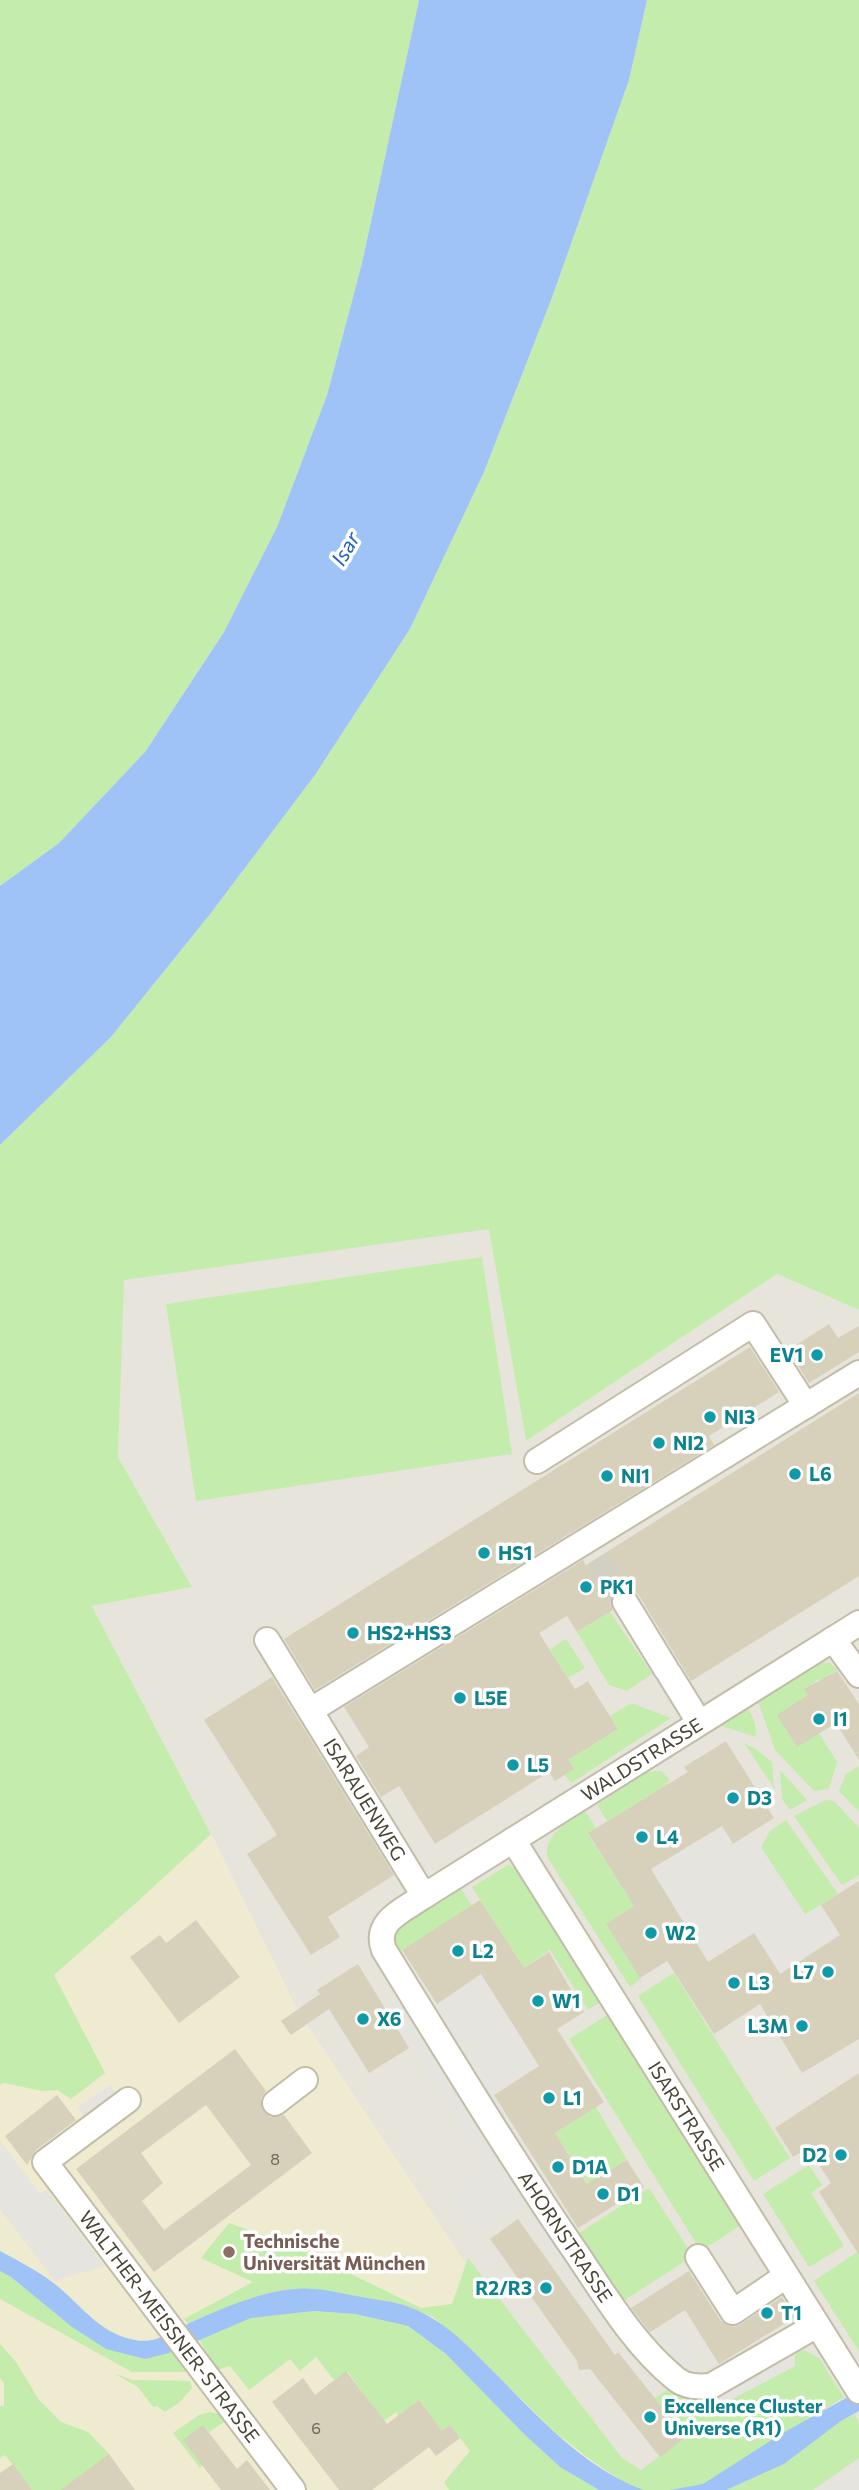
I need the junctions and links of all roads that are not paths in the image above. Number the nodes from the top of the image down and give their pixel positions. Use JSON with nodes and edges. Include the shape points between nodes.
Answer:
{"nodes":[{"id":1,"x":859,"y":1374,"type":"edge"},
{"id":2,"x":806,"y":1406,"type":"junction"},
{"id":3,"x":537,"y":1461,"type":"dead end"},
{"id":4,"x":625,"y":1602,"type":"tunnel mouth"},
{"id":5,"x":859,"y":1623,"type":"edge"},
{"id":6,"x":833,"y":1639,"type":"junction"},
{"id":7,"x":267,"y":1640,"type":"dead end"},
{"id":8,"x":859,"y":1675,"type":"edge"},
{"id":9,"x":311,"y":1710,"type":"junction"},
{"id":10,"x":699,"y":1722,"type":"junction"},
{"id":11,"x":513,"y":1840,"type":"junction"},
{"id":12,"x":424,"y":1896,"type":"junction"},
{"id":13,"x":305,"y":2080,"type":"dead end"},
{"id":14,"x":128,"y":2100,"type":"dead end"},
{"id":15,"x":275,"y":2104,"type":"dead end"},
{"id":16,"x":698,"y":2257,"type":"dead end"},
{"id":17,"x":786,"y":2276,"type":"junction"},
{"id":18,"x":817,"y":2325,"type":"junction"},
{"id":19,"x":858,"y":2389,"type":"edge"},
{"id":20,"x":293,"y":2490,"type":"edge"}],
"edges":[{"from":1,"to":2,"type":"street"},
{"from":2,"to":3,"type":"street","via":[[753,1324]]},
{"from":2,"to":9,"type":"street","via":[[723,1456],[592,1549]]},
{"from":4,"to":10,"type":"street"},
{"from":5,"to":6,"type":"street","name":"WALDSTRASSE"},
{"from":6,"to":8,"type":"street"},
{"from":6,"to":10,"type":"street","name":"WALDSTRASSE"},
{"from":7,"to":9,"type":"street","name":"ISARAUENWEG"},
{"from":9,"to":12,"type":"street","name":"ISARAUENWEG"},
{"from":10,"to":11,"type":"street","name":"WALDSTRASSE"},
{"from":11,"to":12,"type":"street","name":"WALDSTRASSE"},
{"from":11,"to":17,"type":"street","name":"ISARSTRASSE"},
{"from":12,"to":18,"type":"street","name":"AHORNSTRASSE","via":[[382,1928],[384,1950],[522,2174],[624,2321],[676,2379],[689,2386],[711,2386]]},
{"from":13,"to":15,"type":"street"},
{"from":14,"to":20,"type":"street","name":"WALTHER-MEISSNER-STRASSE","via":[[45,2162]]},
{"from":16,"to":17,"type":"street","via":[[733,2312]]},
{"from":17,"to":18,"type":"street","name":"ISARSTRASSE"},
{"from":18,"to":19,"type":"street","name":"ISARSTRASSE"}]}
